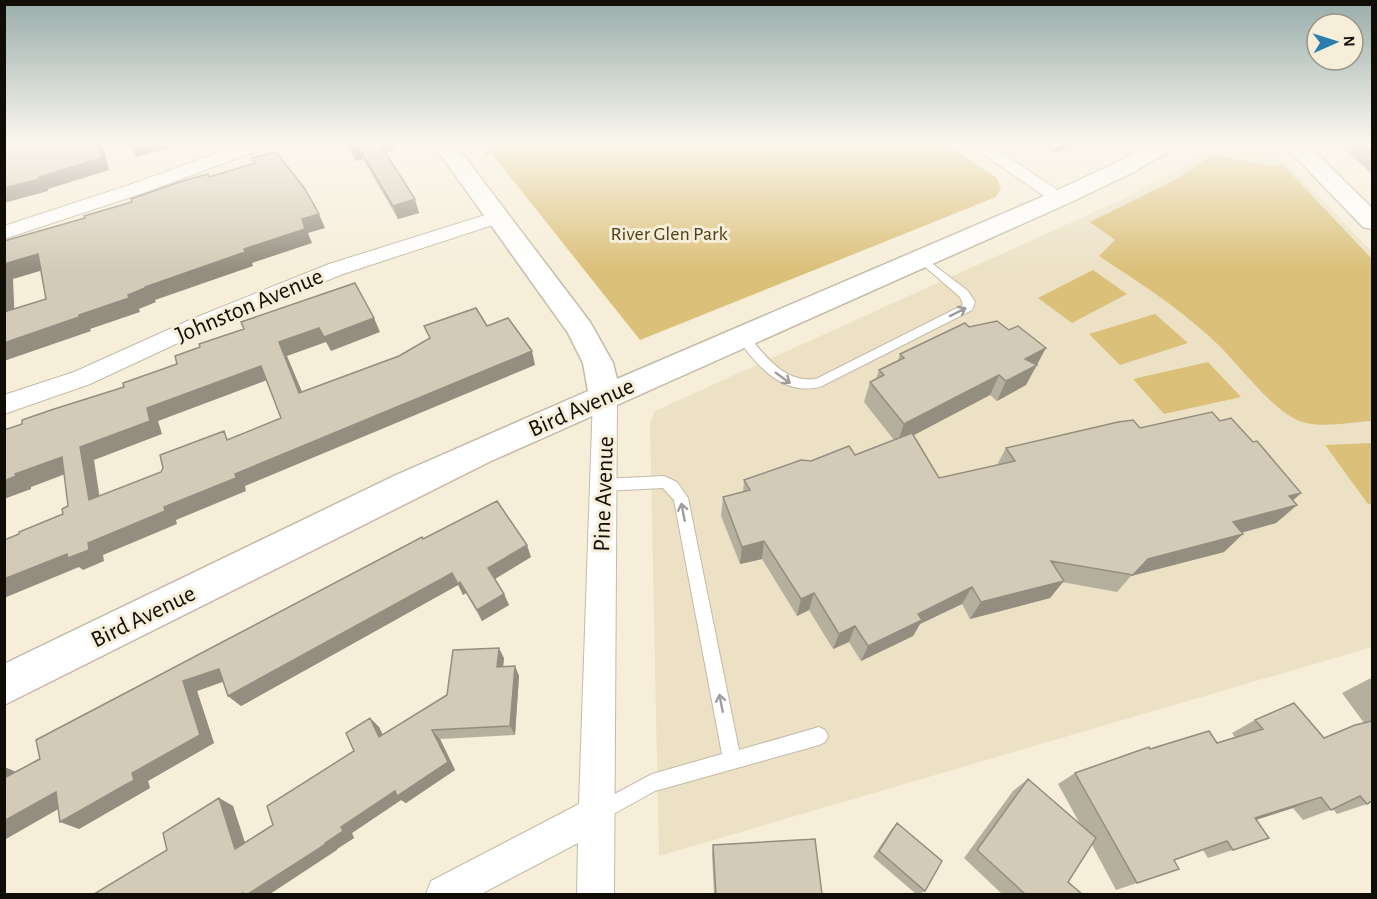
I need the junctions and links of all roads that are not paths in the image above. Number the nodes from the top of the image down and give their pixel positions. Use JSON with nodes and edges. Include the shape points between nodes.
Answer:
{"nodes":[{"id":1,"x":144,"y":186,"type":"edge"},
{"id":2,"x":475,"y":186,"type":"edge"},
{"id":3,"x":1041,"y":186,"type":"edge"},
{"id":4,"x":1086,"y":186,"type":"edge"},
{"id":5,"x":1336,"y":186,"type":"edge"},
{"id":6,"x":1060,"y":198,"type":"junction"},
{"id":7,"x":498,"y":217,"type":"junction"},
{"id":8,"x":1372,"y":222,"type":"edge"},
{"id":9,"x":4,"y":233,"type":"edge"},
{"id":10,"x":921,"y":258,"type":"junction"},
{"id":11,"x":742,"y":336,"type":"junction"},
{"id":12,"x":605,"y":397,"type":"junction"},
{"id":13,"x":4,"y":405,"type":"edge"},
{"id":14,"x":603,"y":485,"type":"junction"},
{"id":15,"x":4,"y":686,"type":"edge"},
{"id":16,"x":819,"y":736,"type":"dead end"},
{"id":17,"x":732,"y":760,"type":"junction"},
{"id":18,"x":597,"y":814,"type":"junction"},
{"id":19,"x":444,"y":894,"type":"edge"},
{"id":20,"x":595,"y":894,"type":"edge"}],
"edges":[{"from":1,"to":9,"type":"street"},
{"from":2,"to":7,"type":"street","name":"Pine Avenue"},
{"from":3,"to":6,"type":"street"},
{"from":4,"to":6,"type":"street","name":"Bird Avenue"},
{"from":5,"to":8,"type":"street"},
{"from":6,"to":10,"type":"street","name":"Bird Avenue"},
{"from":7,"to":12,"type":"street","name":"Pine Avenue","via":[[580,329],[598,363]]},
{"from":7,"to":13,"type":"street","name":"Johnston Avenue","via":[[336,269],[200,324],[82,378]]},
{"from":10,"to":11,"type":"street","name":"Bird Avenue"},
{"from":11,"to":10,"type":"lane","one_way":true,"via":[[783,379],[795,385],[818,383],[968,307],[964,294]]},
{"from":11,"to":12,"type":"street","name":"Bird Avenue"},
{"from":12,"to":14,"type":"street","name":"Pine Avenue"},
{"from":12,"to":15,"type":"street","name":"Bird Avenue","via":[[408,485]]},
{"from":17,"to":14,"type":"lane","one_way":true,"via":[[681,498],[664,482]]},
{"from":14,"to":18,"type":"street","name":"Pine Avenue"},
{"from":16,"to":17,"type":"lane"},
{"from":17,"to":18,"type":"lane","via":[[652,783]]},
{"from":18,"to":19,"type":"street"},
{"from":18,"to":20,"type":"street","name":"Pine Avenue"}]}
